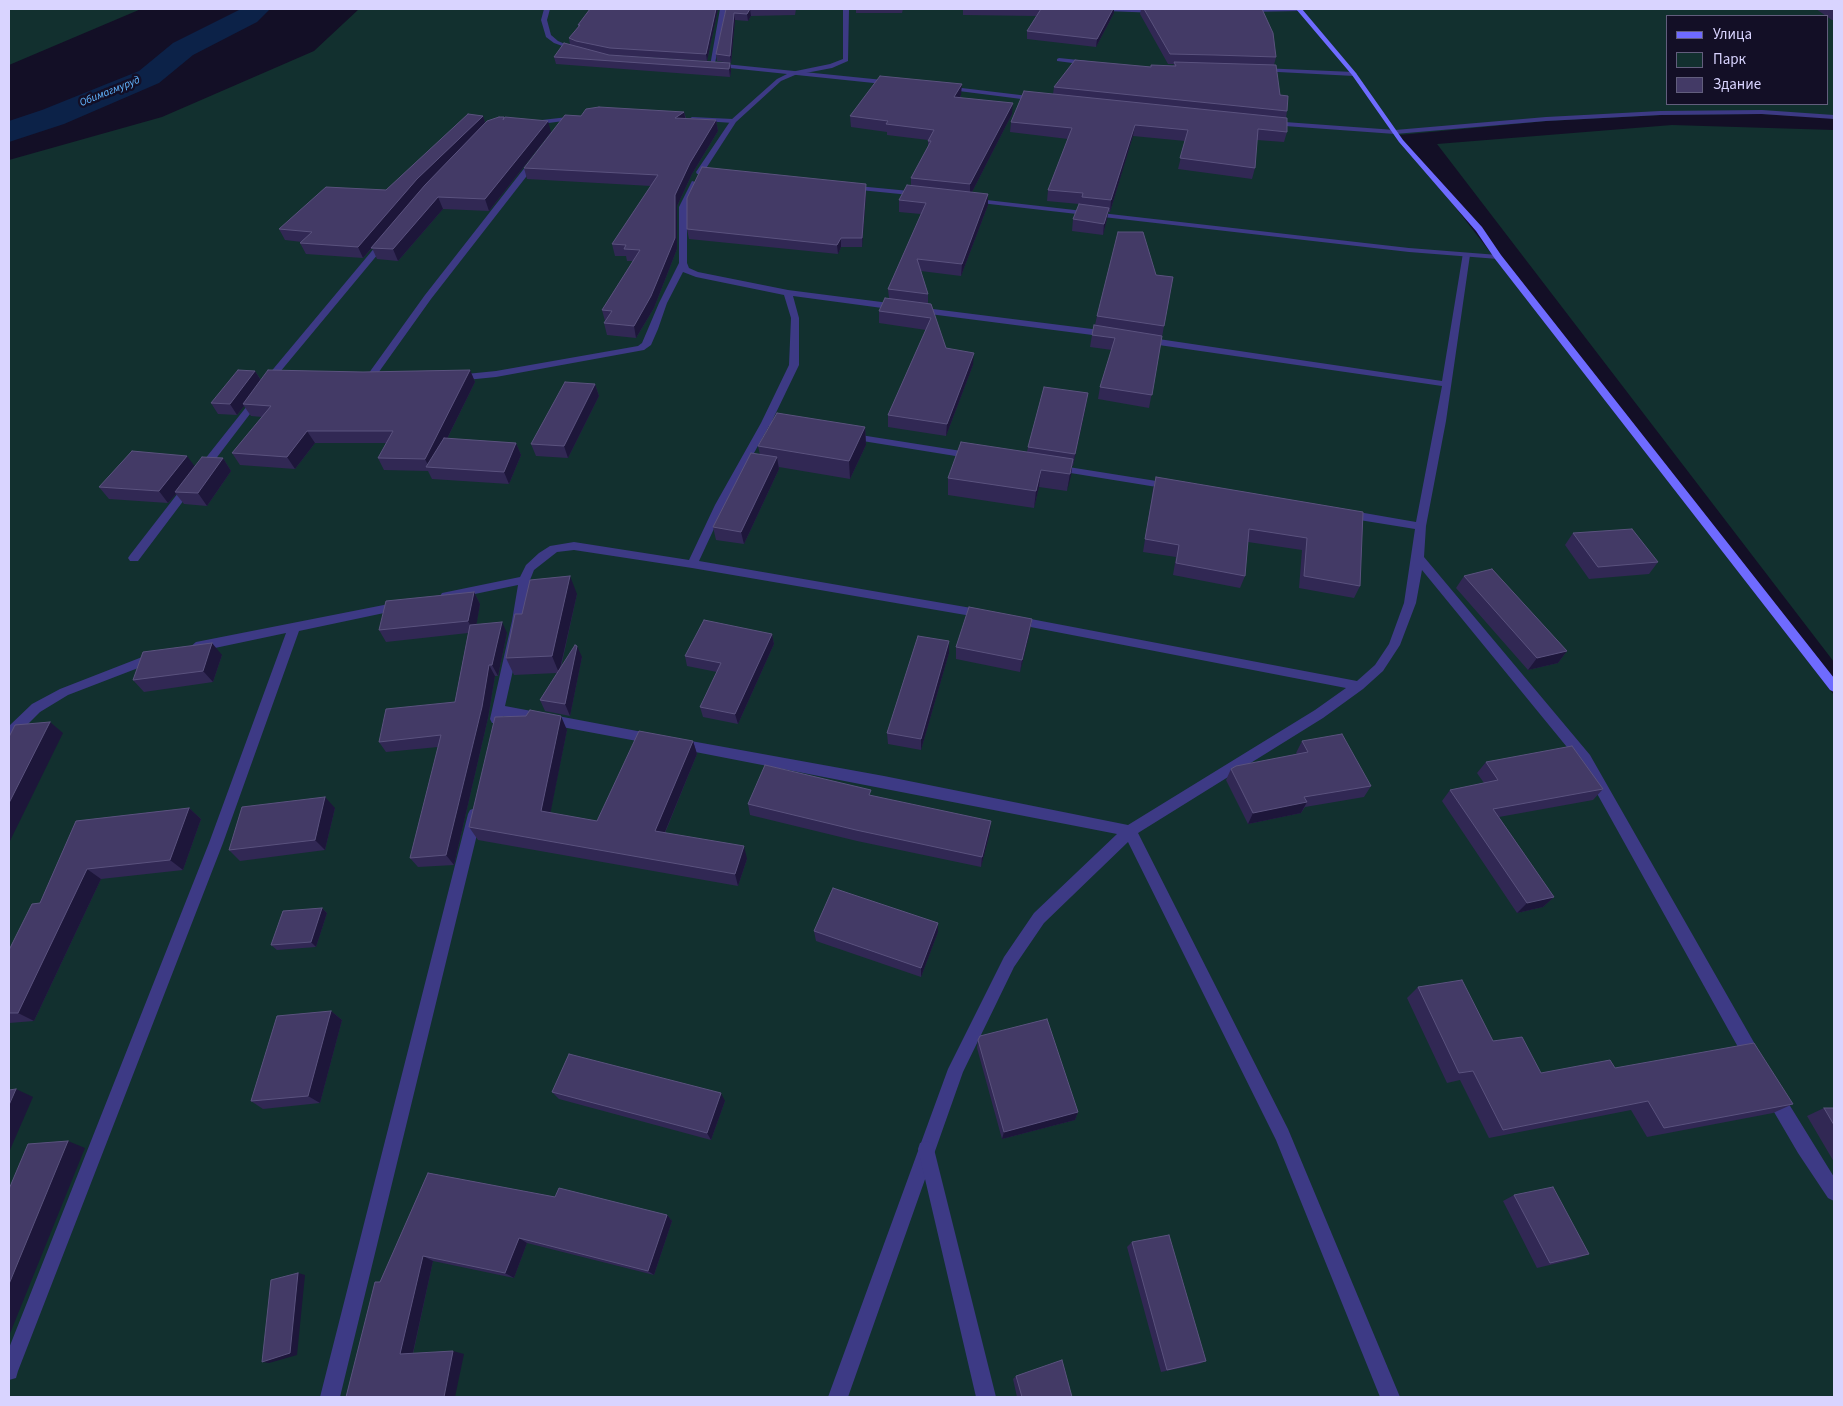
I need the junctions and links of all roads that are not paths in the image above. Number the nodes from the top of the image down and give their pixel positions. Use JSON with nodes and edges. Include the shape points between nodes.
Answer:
{"nodes":[{"id":1,"x":547,"y":9,"type":"edge"},
{"id":2,"x":723,"y":9,"type":"edge"},
{"id":3,"x":846,"y":9,"type":"edge"},
{"id":4,"x":1106,"y":9,"type":"edge"},
{"id":5,"x":1300,"y":9,"type":"edge"},
{"id":6,"x":1240,"y":10,"type":"edge"},
{"id":7,"x":1168,"y":11,"type":"edge"},
{"id":8,"x":582,"y":53,"type":"edge"},
{"id":9,"x":1059,"y":60,"type":"dead end"},
{"id":10,"x":704,"y":64,"type":"edge"},
{"id":11,"x":1097,"y":64,"type":"edge"},
{"id":12,"x":712,"y":65,"type":"junction"},
{"id":13,"x":1251,"y":70,"type":"edge"},
{"id":14,"x":793,"y":73,"type":"junction"},
{"id":15,"x":1354,"y":74,"type":"junction"},
{"id":16,"x":903,"y":84,"type":"edge"},
{"id":17,"x":938,"y":87,"type":"edge"},
{"id":18,"x":1044,"y":100,"type":"edge"},
{"id":19,"x":586,"y":116,"type":"edge"},
{"id":20,"x":1834,"y":117,"type":"edge"},
{"id":21,"x":679,"y":118,"type":"edge"},
{"id":22,"x":733,"y":121,"type":"junction"},
{"id":23,"x":1266,"y":122,"type":"edge"},
{"id":24,"x":526,"y":123,"type":"edge"},
{"id":25,"x":1395,"y":132,"type":"junction"},
{"id":26,"x":543,"y":150,"type":"edge"},
{"id":27,"x":700,"y":172,"type":"junction"},
{"id":28,"x":720,"y":174,"type":"edge"},
{"id":29,"x":839,"y":186,"type":"edge"},
{"id":30,"x":928,"y":195,"type":"edge"},
{"id":31,"x":968,"y":199,"type":"edge"},
{"id":32,"x":393,"y":231,"type":"edge"},
{"id":33,"x":1466,"y":255,"type":"junction"},
{"id":34,"x":1498,"y":257,"type":"junction"},
{"id":35,"x":683,"y":263,"type":"junction"},
{"id":36,"x":788,"y":293,"type":"junction"},
{"id":37,"x":1120,"y":336,"type":"edge"},
{"id":38,"x":1139,"y":339,"type":"edge"},
{"id":39,"x":443,"y":378,"type":"edge"},
{"id":40,"x":388,"y":379,"type":"edge"},
{"id":41,"x":1447,"y":384,"type":"junction"},
{"id":42,"x":766,"y":423,"type":"junction"},
{"id":43,"x":786,"y":426,"type":"edge"},
{"id":44,"x":835,"y":434,"type":"edge"},
{"id":45,"x":981,"y":457,"type":"edge"},
{"id":46,"x":1049,"y":467,"type":"edge"},
{"id":47,"x":1176,"y":487,"type":"edge"},
{"id":48,"x":1333,"y":512,"type":"edge"},
{"id":49,"x":1421,"y":526,"type":"junction"},
{"id":50,"x":134,"y":558,"type":"dead end"},
{"id":51,"x":1418,"y":558,"type":"junction"},
{"id":52,"x":692,"y":564,"type":"junction"},
{"id":53,"x":524,"y":580,"type":"junction"},
{"id":54,"x":430,"y":599,"type":"edge"},
{"id":55,"x":411,"y":603,"type":"edge"},
{"id":56,"x":294,"y":627,"type":"junction"},
{"id":57,"x":184,"y":649,"type":"edge"},
{"id":58,"x":165,"y":653,"type":"edge"},
{"id":59,"x":1358,"y":686,"type":"junction"},
{"id":60,"x":1834,"y":687,"type":"edge"},
{"id":61,"x":498,"y":710,"type":"junction"},
{"id":62,"x":494,"y":729,"type":"edge"},
{"id":63,"x":9,"y":734,"type":"edge"},
{"id":64,"x":478,"y":804,"type":"edge"},
{"id":65,"x":1130,"y":831,"type":"junction"},
{"id":66,"x":926,"y":1149,"type":"junction"},
{"id":67,"x":1834,"y":1192,"type":"edge"},
{"id":68,"x":9,"y":1371,"type":"edge"},
{"id":69,"x":330,"y":1397,"type":"edge"},
{"id":70,"x":838,"y":1397,"type":"edge"},
{"id":71,"x":986,"y":1397,"type":"edge"},
{"id":72,"x":1390,"y":1397,"type":"edge"}],
"edges":[{"from":1,"to":8,"type":"street","via":[[544,20],[548,36]]},
{"from":2,"to":12,"type":"street"},
{"from":3,"to":14,"type":"street","via":[[846,60]]},
{"from":4,"to":7,"type":"street"},
{"from":5,"to":6,"type":"street"},
{"from":5,"to":15,"type":"street"},
{"from":9,"to":11,"type":"street"},
{"from":10,"to":12,"type":"street"},
{"from":12,"to":14,"type":"street"},
{"from":13,"to":15,"type":"street"},
{"from":14,"to":16,"type":"street"},
{"from":14,"to":22,"type":"street","via":[[779,80]]},
{"from":15,"to":25,"type":"street"},
{"from":17,"to":18,"type":"street"},
{"from":19,"to":24,"type":"street","via":[[564,124]]},
{"from":20,"to":25,"type":"street","via":[[1762,112],[1660,112],[1546,118]]},
{"from":21,"to":22,"type":"street"},
{"from":22,"to":27,"type":"street"},
{"from":23,"to":25,"type":"street"},
{"from":25,"to":34,"type":"street","via":[[1479,229]]},
{"from":26,"to":40,"type":"street","via":[[364,379]]},
{"from":27,"to":28,"type":"street"},
{"from":27,"to":35,"type":"street","via":[[683,208]]},
{"from":29,"to":30,"type":"street"},
{"from":31,"to":33,"type":"street"},
{"from":32,"to":50,"type":"street"},
{"from":33,"to":34,"type":"street"},
{"from":33,"to":41,"type":"street"},
{"from":34,"to":60,"type":"street"},
{"from":35,"to":36,"type":"street","via":[[686,270],[696,274]]},
{"from":35,"to":39,"type":"street","via":[[654,329],[641,348],[496,374]]},
{"from":36,"to":37,"type":"street"},
{"from":36,"to":42,"type":"street","via":[[795,318],[794,365]]},
{"from":38,"to":41,"type":"street"},
{"from":41,"to":49,"type":"street"},
{"from":42,"to":43,"type":"street"},
{"from":42,"to":52,"type":"street","via":[[716,512]]},
{"from":44,"to":45,"type":"street"},
{"from":46,"to":47,"type":"street"},
{"from":48,"to":49,"type":"street"},
{"from":49,"to":51,"type":"street"},
{"from":51,"to":59,"type":"street","via":[[1410,603],[1394,645],[1379,668]]},
{"from":51,"to":67,"type":"street","via":[[1585,759],[1762,1074]]},
{"from":52,"to":53,"type":"street","via":[[574,546],[554,549],[542,556]]},
{"from":52,"to":59,"type":"street","via":[[998,617]]},
{"from":53,"to":54,"type":"street"},
{"from":53,"to":61,"type":"street"},
{"from":55,"to":56,"type":"street"},
{"from":56,"to":57,"type":"street"},
{"from":56,"to":68,"type":"street","via":[[216,843]]},
{"from":58,"to":63,"type":"street","via":[[64,692],[36,708]]},
{"from":59,"to":65,"type":"street","via":[[1319,714]]},
{"from":61,"to":62,"type":"street"},
{"from":61,"to":65,"type":"street"},
{"from":64,"to":69,"type":"street"},
{"from":65,"to":66,"type":"street","via":[[1039,918],[1009,962],[956,1069]]},
{"from":65,"to":72,"type":"street","via":[[1282,1135]]},
{"from":66,"to":70,"type":"street"},
{"from":66,"to":71,"type":"street"}]}
